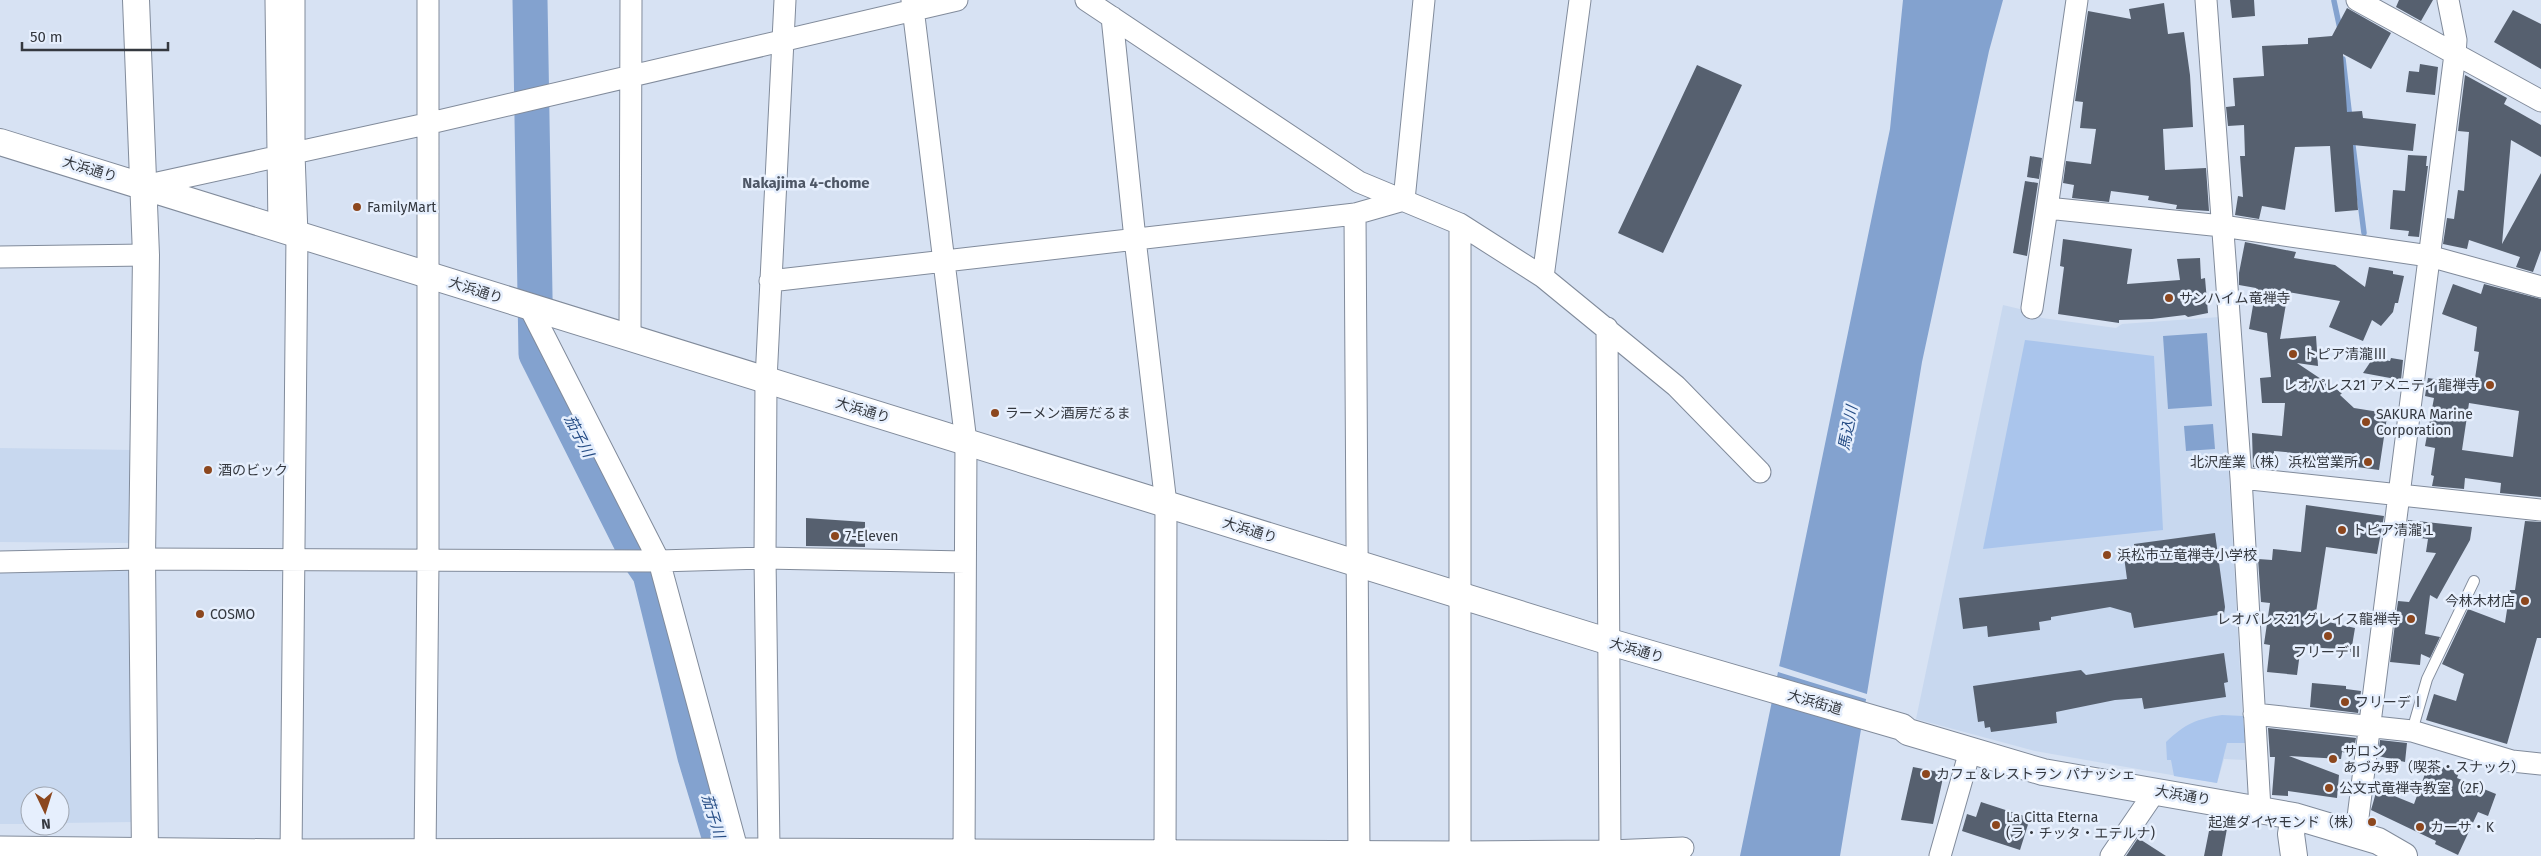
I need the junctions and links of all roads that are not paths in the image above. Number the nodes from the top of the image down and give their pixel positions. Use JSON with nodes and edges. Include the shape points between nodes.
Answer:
{"nodes":[{"id":1,"x":136,"y":0,"type":"edge"},
{"id":2,"x":276,"y":0,"type":"edge"},
{"id":3,"x":294,"y":0,"type":"edge"},
{"id":4,"x":428,"y":0,"type":"edge"},
{"id":5,"x":631,"y":0,"type":"edge"},
{"id":6,"x":785,"y":0,"type":"edge"},
{"id":7,"x":956,"y":0,"type":"edge"},
{"id":8,"x":1086,"y":0,"type":"edge"},
{"id":9,"x":1424,"y":0,"type":"edge"},
{"id":10,"x":1580,"y":0,"type":"edge"},
{"id":11,"x":2076,"y":0,"type":"edge"},
{"id":12,"x":2206,"y":0,"type":"edge"},
{"id":13,"x":2357,"y":0,"type":"edge"},
{"id":14,"x":2448,"y":0,"type":"edge"},
{"id":15,"x":913,"y":5,"type":"edge"},
{"id":16,"x":1112,"y":17,"type":"junction"},
{"id":17,"x":784,"y":40,"type":"junction"},
{"id":18,"x":2455,"y":54,"type":"junction"},
{"id":19,"x":631,"y":76,"type":"junction"},
{"id":20,"x":2541,"y":100,"type":"edge"},
{"id":21,"x":426,"y":124,"type":"junction"},
{"id":22,"x":0,"y":142,"type":"edge"},
{"id":23,"x":286,"y":155,"type":"junction"},
{"id":24,"x":144,"y":186,"type":"junction"},
{"id":25,"x":1404,"y":200,"type":"junction"},
{"id":26,"x":2047,"y":208,"type":"junction"},
{"id":27,"x":1355,"y":214,"type":"junction"},
{"id":28,"x":1460,"y":224,"type":"junction"},
{"id":29,"x":2222,"y":226,"type":"junction"},
{"id":30,"x":288,"y":232,"type":"junction"},
{"id":31,"x":1134,"y":239,"type":"junction"},
{"id":32,"x":146,"y":255,"type":"junction"},
{"id":33,"x":2429,"y":256,"type":"junction"},
{"id":34,"x":0,"y":257,"type":"edge"},
{"id":35,"x":944,"y":261,"type":"junction"},
{"id":36,"x":427,"y":274,"type":"junction"},
{"id":37,"x":1543,"y":277,"type":"junction"},
{"id":38,"x":770,"y":281,"type":"junction"},
{"id":39,"x":2541,"y":287,"type":"edge"},
{"id":40,"x":530,"y":308,"type":"junction"},
{"id":41,"x":2032,"y":308,"type":"dead end"},
{"id":42,"x":1607,"y":328,"type":"junction"},
{"id":43,"x":630,"y":338,"type":"junction"},
{"id":44,"x":766,"y":380,"type":"junction"},
{"id":45,"x":966,"y":442,"type":"junction"},
{"id":46,"x":1760,"y":472,"type":"dead end"},
{"id":47,"x":2241,"y":478,"type":"junction"},
{"id":48,"x":2399,"y":494,"type":"junction"},
{"id":49,"x":1166,"y":504,"type":"junction"},
{"id":50,"x":2541,"y":510,"type":"edge"},
{"id":51,"x":765,"y":558,"type":"junction"},
{"id":52,"x":142,"y":559,"type":"junction"},
{"id":53,"x":295,"y":561,"type":"junction"},
{"id":54,"x":428,"y":561,"type":"junction"},
{"id":55,"x":659,"y":561,"type":"junction"},
{"id":56,"x":0,"y":562,"type":"edge"},
{"id":57,"x":964,"y":562,"type":"junction"},
{"id":58,"x":1357,"y":564,"type":"junction"},
{"id":59,"x":2474,"y":581,"type":"dead end"},
{"id":60,"x":1461,"y":596,"type":"junction"},
{"id":61,"x":1610,"y":642,"type":"junction"},
{"id":62,"x":1727,"y":676,"type":"joint"},
{"id":63,"x":2254,"y":714,"type":"junction"},
{"id":64,"x":2369,"y":726,"type":"junction"},
{"id":65,"x":1902,"y":727,"type":"joint"},
{"id":66,"x":2412,"y":731,"type":"junction"},
{"id":67,"x":1970,"y":751,"type":"junction"},
{"id":68,"x":2541,"y":764,"type":"edge"},
{"id":69,"x":2156,"y":790,"type":"junction"},
{"id":70,"x":2260,"y":809,"type":"junction"},
{"id":71,"x":2294,"y":816,"type":"junction"},
{"id":72,"x":2356,"y":834,"type":"junction"},
{"id":73,"x":0,"y":847,"type":"edge"},
{"id":74,"x":1682,"y":848,"type":"dead end"},
{"id":75,"x":769,"y":849,"type":"junction"},
{"id":76,"x":145,"y":852,"type":"edge"},
{"id":77,"x":738,"y":852,"type":"edge"},
{"id":78,"x":292,"y":853,"type":"edge"},
{"id":79,"x":425,"y":853,"type":"edge"},
{"id":80,"x":1165,"y":853,"type":"edge"},
{"id":81,"x":1359,"y":853,"type":"edge"},
{"id":82,"x":964,"y":854,"type":"edge"},
{"id":83,"x":1460,"y":854,"type":"edge"},
{"id":84,"x":1610,"y":854,"type":"edge"},
{"id":85,"x":1940,"y":856,"type":"edge"},
{"id":86,"x":2111,"y":856,"type":"edge"},
{"id":87,"x":2294,"y":856,"type":"edge"},
{"id":88,"x":2404,"y":856,"type":"edge"}],
"edges":[{"from":1,"to":24,"type":"street"},
{"from":2,"to":23,"type":"street"},
{"from":3,"to":23,"type":"street"},
{"from":4,"to":21,"type":"street"},
{"from":5,"to":19,"type":"street"},
{"from":6,"to":17,"type":"street"},
{"from":7,"to":15,"type":"street"},
{"from":8,"to":16,"type":"street"},
{"from":9,"to":25,"type":"street"},
{"from":10,"to":37,"type":"street"},
{"from":11,"to":26,"type":"street"},
{"from":12,"to":29,"type":"street"},
{"from":13,"to":18,"type":"street"},
{"from":14,"to":18,"type":"street","via":[[2456,40]]},
{"from":15,"to":17,"type":"street"},
{"from":15,"to":35,"type":"street"},
{"from":16,"to":25,"type":"street","via":[[1359,182]]},
{"from":16,"to":31,"type":"street"},
{"from":17,"to":19,"type":"street"},
{"from":17,"to":38,"type":"street"},
{"from":18,"to":20,"type":"street"},
{"from":18,"to":33,"type":"street"},
{"from":19,"to":21,"type":"street"},
{"from":19,"to":43,"type":"street"},
{"from":21,"to":23,"type":"street"},
{"from":21,"to":36,"type":"street"},
{"from":22,"to":24,"type":"street","name":"大浜通り"},
{"from":23,"to":24,"type":"street"},
{"from":23,"to":30,"type":"street"},
{"from":24,"to":30,"type":"street","name":"大浜通り"},
{"from":24,"to":32,"type":"street"},
{"from":25,"to":27,"type":"street"},
{"from":25,"to":28,"type":"street"},
{"from":26,"to":29,"type":"street"},
{"from":26,"to":41,"type":"street"},
{"from":27,"to":31,"type":"street"},
{"from":27,"to":58,"type":"street"},
{"from":28,"to":37,"type":"street"},
{"from":28,"to":60,"type":"street"},
{"from":29,"to":33,"type":"street"},
{"from":29,"to":47,"type":"street"},
{"from":30,"to":36,"type":"street","name":"大浜通り"},
{"from":30,"to":53,"type":"street"},
{"from":31,"to":35,"type":"street"},
{"from":31,"to":49,"type":"street"},
{"from":32,"to":34,"type":"street"},
{"from":32,"to":52,"type":"street"},
{"from":33,"to":39,"type":"street"},
{"from":33,"to":48,"type":"street"},
{"from":35,"to":38,"type":"street"},
{"from":35,"to":45,"type":"street"},
{"from":36,"to":40,"type":"street","name":"大浜通り"},
{"from":36,"to":54,"type":"street"},
{"from":37,"to":42,"type":"street"},
{"from":38,"to":44,"type":"street"},
{"from":40,"to":43,"type":"street","name":"大浜通り"},
{"from":40,"to":55,"type":"street"},
{"from":42,"to":46,"type":"street","via":[[1676,386]]},
{"from":42,"to":61,"type":"street"},
{"from":43,"to":44,"type":"street","name":"大浜通り"},
{"from":44,"to":45,"type":"street","name":"大浜通り"},
{"from":44,"to":51,"type":"street"},
{"from":45,"to":49,"type":"street","name":"大浜通り"},
{"from":45,"to":57,"type":"street"},
{"from":47,"to":48,"type":"street"},
{"from":47,"to":63,"type":"street"},
{"from":48,"to":50,"type":"street"},
{"from":48,"to":64,"type":"street"},
{"from":49,"to":58,"type":"street","name":"大浜通り"},
{"from":49,"to":80,"type":"street"},
{"from":51,"to":55,"type":"street"},
{"from":51,"to":57,"type":"street"},
{"from":51,"to":75,"type":"street"},
{"from":52,"to":53,"type":"street"},
{"from":52,"to":56,"type":"street"},
{"from":52,"to":76,"type":"street"},
{"from":53,"to":54,"type":"street"},
{"from":53,"to":78,"type":"street"},
{"from":54,"to":55,"type":"street"},
{"from":54,"to":79,"type":"street"},
{"from":55,"to":77,"type":"street"},
{"from":57,"to":82,"type":"street"},
{"from":58,"to":60,"type":"street","name":"大浜通り"},
{"from":58,"to":81,"type":"street"},
{"from":59,"to":66,"type":"lane","via":[[2428,679]]},
{"from":60,"to":61,"type":"street","name":"大浜通り"},
{"from":60,"to":83,"type":"street"},
{"from":61,"to":62,"type":"street","name":"大浜通り"},
{"from":61,"to":84,"type":"street"},
{"from":62,"to":65,"type":"street","name":"大浜街道"},
{"from":63,"to":64,"type":"street"},
{"from":63,"to":70,"type":"street"},
{"from":64,"to":66,"type":"street"},
{"from":64,"to":72,"type":"street"},
{"from":65,"to":67,"type":"street","name":"大浜通り","via":[[1908,732]]},
{"from":66,"to":68,"type":"street","via":[[2512,761]]},
{"from":67,"to":69,"type":"street","name":"大浜通り","via":[[2043,772]]},
{"from":67,"to":85,"type":"street"},
{"from":69,"to":70,"type":"street","name":"大浜通り"},
{"from":69,"to":86,"type":"street"},
{"from":70,"to":71,"type":"street","name":"大浜通り"},
{"from":71,"to":72,"type":"street","name":"大浜通り"},
{"from":71,"to":87,"type":"street","via":[[2291,834]]},
{"from":72,"to":88,"type":"street","name":"大浜通り","via":[[2390,846]]},
{"from":73,"to":76,"type":"street"},
{"from":74,"to":84,"type":"street"},
{"from":75,"to":77,"type":"street"},
{"from":75,"to":82,"type":"street"},
{"from":76,"to":78,"type":"street"},
{"from":77,"to":79,"type":"street"},
{"from":78,"to":79,"type":"street"},
{"from":80,"to":81,"type":"street"},
{"from":80,"to":82,"type":"street"},
{"from":81,"to":83,"type":"street"},
{"from":83,"to":84,"type":"street"}]}
